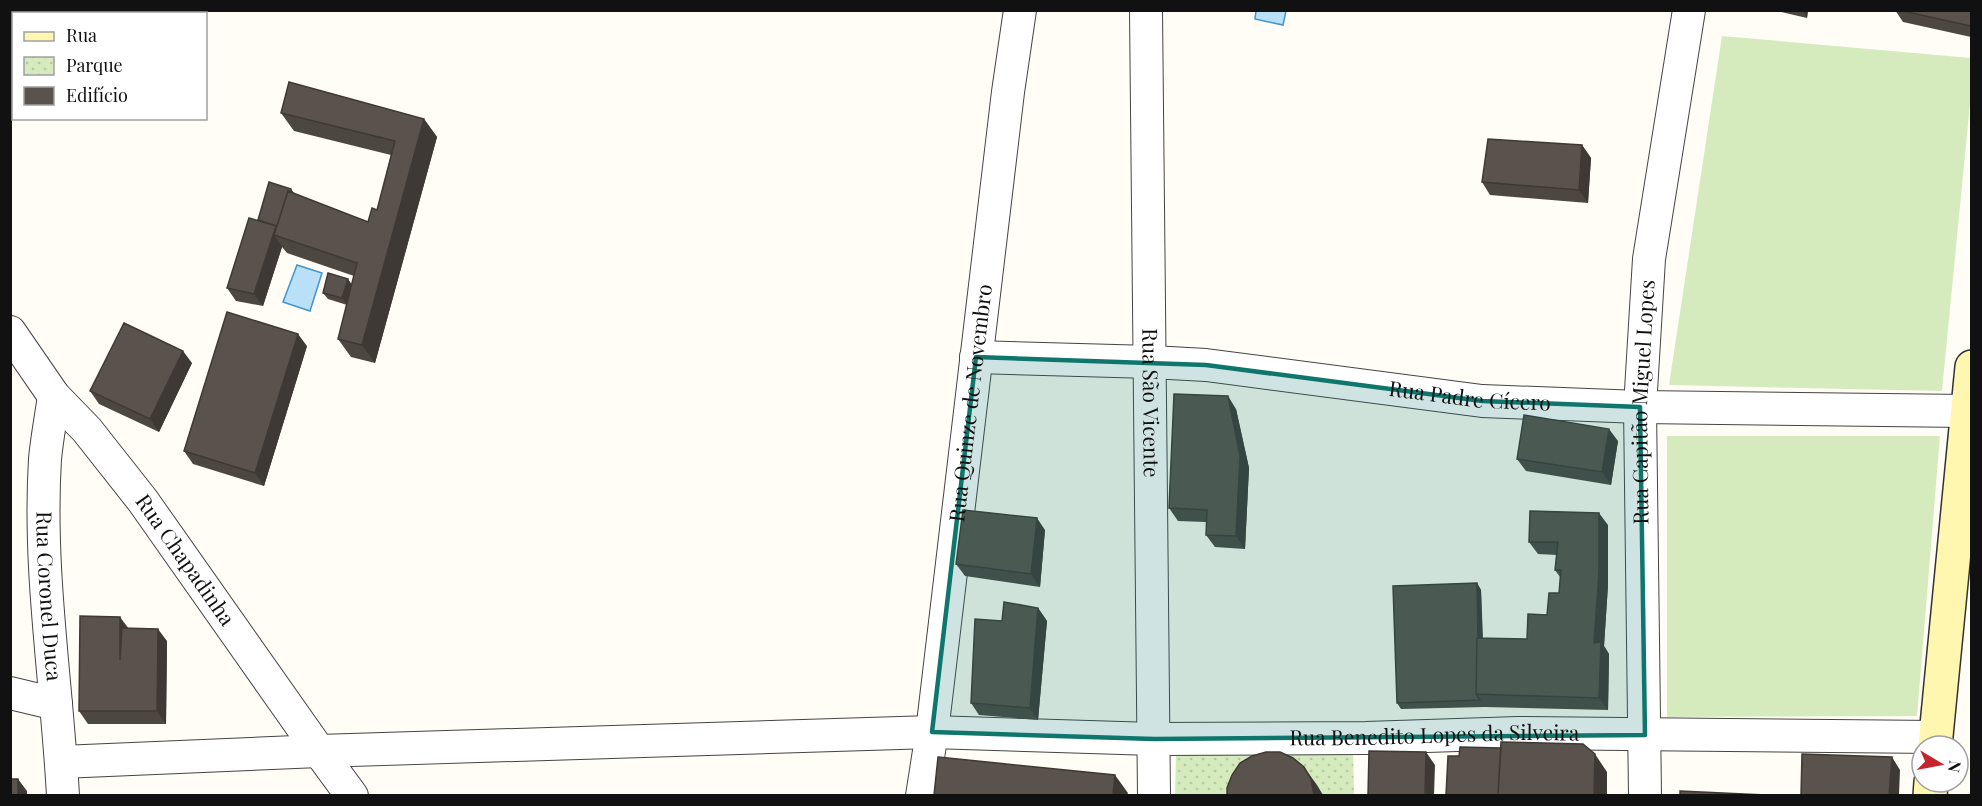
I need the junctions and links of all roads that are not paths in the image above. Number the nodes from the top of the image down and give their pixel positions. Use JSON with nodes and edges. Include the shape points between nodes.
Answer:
{"nodes":[{"id":1,"x":1020,"y":10,"type":"edge"},
{"id":2,"x":1146,"y":10,"type":"edge"},
{"id":3,"x":1689,"y":10,"type":"edge"},
{"id":4,"x":10,"y":332,"type":"edge"},
{"id":5,"x":976,"y":357,"type":"junction"},
{"id":6,"x":1151,"y":362,"type":"junction"},
{"id":7,"x":1971,"y":367,"type":"edge"},
{"id":8,"x":54,"y":396,"type":"junction"},
{"id":9,"x":1640,"y":407,"type":"junction"},
{"id":10,"x":1967,"y":411,"type":"junction"},
{"id":11,"x":1965,"y":508,"type":"edge"},
{"id":12,"x":10,"y":693,"type":"edge"},
{"id":13,"x":56,"y":704,"type":"junction"},
{"id":14,"x":932,"y":732,"type":"junction"},
{"id":15,"x":1936,"y":734,"type":"edge"},
{"id":16,"x":1645,"y":735,"type":"junction"},
{"id":17,"x":1154,"y":740,"type":"junction"},
{"id":18,"x":1910,"y":741,"type":"edge"},
{"id":19,"x":319,"y":752,"type":"junction"},
{"id":20,"x":61,"y":762,"type":"junction"},
{"id":21,"x":63,"y":795,"type":"edge"},
{"id":22,"x":352,"y":795,"type":"edge"},
{"id":23,"x":922,"y":795,"type":"edge"},
{"id":24,"x":1154,"y":795,"type":"edge"},
{"id":25,"x":1645,"y":795,"type":"edge"}],
"edges":[{"from":1,"to":5,"type":"street","name":"Rua Quinze de Novembro"},
{"from":2,"to":6,"type":"street","name":"Rua São Vicente"},
{"from":3,"to":9,"type":"street","name":"Rua Capitão Miguel Lopes","via":[[1649,259]]},
{"from":4,"to":8,"type":"street","name":"Rua Chapadinha"},
{"from":5,"to":6,"type":"street","name":"Rua Padre Cícero"},
{"from":5,"to":14,"type":"street","name":"Rua Quinze de Novembro"},
{"from":6,"to":9,"type":"street","name":"Rua Padre Cícero","via":[[1206,365],[1482,400]]},
{"from":6,"to":17,"type":"street","name":"Rua São Vicente"},
{"from":7,"to":10,"type":"street"},
{"from":8,"to":13,"type":"street","name":"Rua Coronel Duca","via":[[45,457],[44,514],[46,595]]},
{"from":8,"to":19,"type":"street","name":"Rua Chapadinha","via":[[87,430],[143,501]]},
{"from":9,"to":10,"type":"street","name":"Rua Padre Cícero"},
{"from":9,"to":16,"type":"street","name":"Rua Capitão Miguel Lopes"},
{"from":10,"to":11,"type":"street"},
{"from":11,"to":15,"type":"street"},
{"from":12,"to":13,"type":"street"},
{"from":13,"to":20,"type":"street","name":"Rua Coronel Duca"},
{"from":14,"to":17,"type":"street","name":"Rua Benedito Lopes da Silveira"},
{"from":14,"to":19,"type":"street","name":"Rua Benedito Lopes da Silveira"},
{"from":14,"to":23,"type":"street","name":"Rua Quinze de Novembro"},
{"from":16,"to":17,"type":"street","name":"Rua Benedito Lopes da Silveira","via":[[1518,733]]},
{"from":16,"to":18,"type":"street","name":"Rua Benedito Lopes da Silveira"},
{"from":16,"to":25,"type":"street","name":"Rua Capitão Miguel Lopes"},
{"from":17,"to":24,"type":"street","name":"Rua São Vicente"},
{"from":19,"to":20,"type":"street","name":"Rua Benedito Lopes da Silveira"},
{"from":19,"to":22,"type":"street","name":"Rua Chapadinha"},
{"from":20,"to":21,"type":"street","name":"Rua Coronel Duca"}]}
